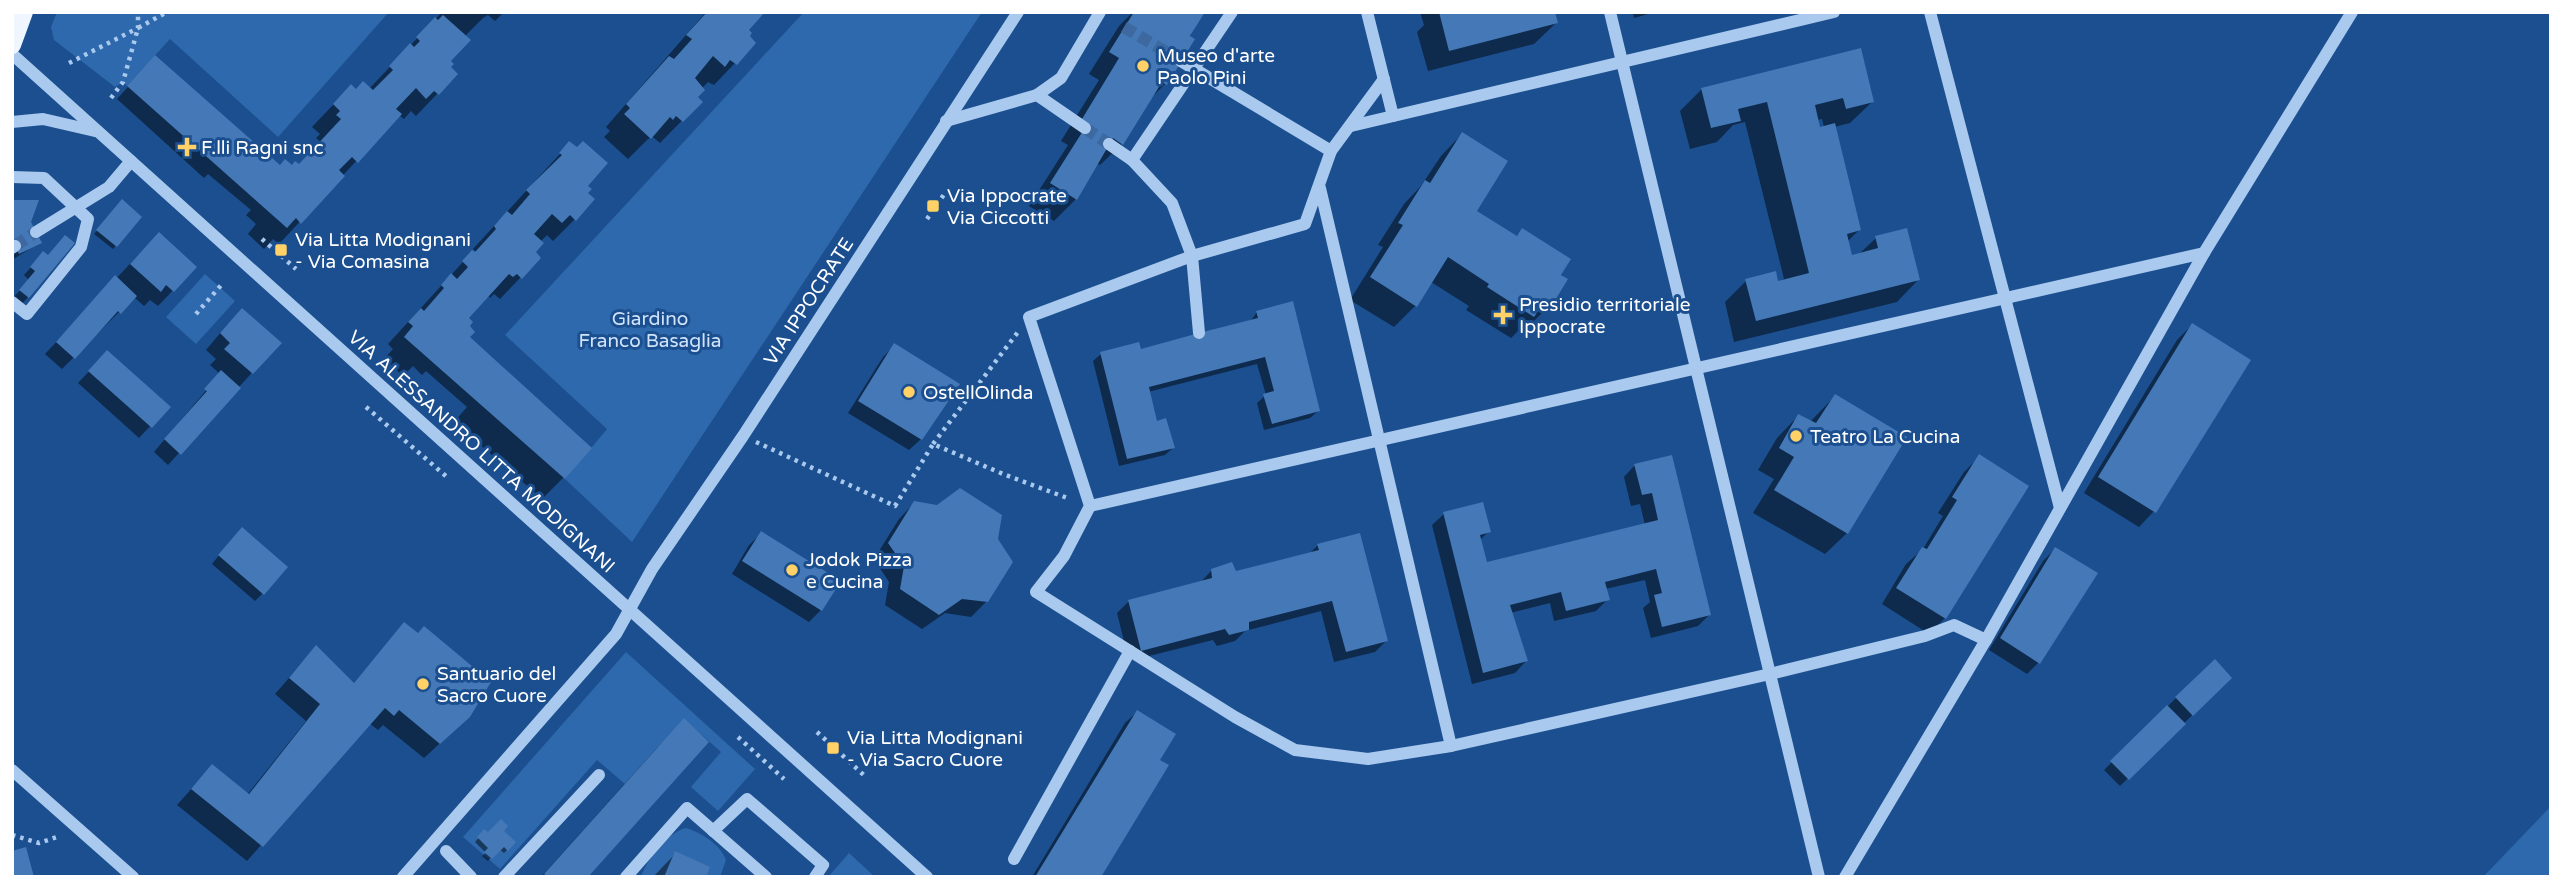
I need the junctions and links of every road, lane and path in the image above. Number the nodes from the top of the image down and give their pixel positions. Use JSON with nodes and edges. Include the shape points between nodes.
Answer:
{"nodes":[{"id":1,"x":24,"y":12,"type":"edge"},
{"id":2,"x":138,"y":12,"type":"edge"},
{"id":3,"x":167,"y":12,"type":"edge"},
{"id":4,"x":1018,"y":12,"type":"edge"},
{"id":5,"x":1100,"y":12,"type":"edge"},
{"id":6,"x":1232,"y":12,"type":"edge"},
{"id":7,"x":1367,"y":12,"type":"edge"},
{"id":8,"x":1610,"y":12,"type":"edge"},
{"id":9,"x":1834,"y":12,"type":"edge"},
{"id":10,"x":1930,"y":12,"type":"edge"},
{"id":11,"x":2352,"y":12,"type":"edge"},
{"id":12,"x":138,"y":28,"type":"junction"},
{"id":13,"x":12,"y":45,"type":"edge"},
{"id":14,"x":12,"y":54,"type":"edge"},
{"id":15,"x":1181,"y":61,"type":"tunnel mouth"},
{"id":16,"x":1622,"y":62,"type":"junction"},
{"id":17,"x":69,"y":63,"type":"dead end"},
{"id":18,"x":1195,"y":69,"type":"junction"},
{"id":19,"x":1384,"y":79,"type":"junction"},
{"id":20,"x":1037,"y":95,"type":"junction"},
{"id":21,"x":111,"y":98,"type":"dead end"},
{"id":22,"x":1393,"y":116,"type":"junction"},
{"id":23,"x":946,"y":121,"type":"junction"},
{"id":24,"x":12,"y":122,"type":"edge"},
{"id":25,"x":1351,"y":126,"type":"junction"},
{"id":26,"x":1085,"y":128,"type":"tunnel mouth"},
{"id":27,"x":99,"y":132,"type":"junction"},
{"id":28,"x":1109,"y":144,"type":"tunnel mouth"},
{"id":29,"x":1331,"y":151,"type":"junction"},
{"id":30,"x":1132,"y":160,"type":"junction"},
{"id":31,"x":131,"y":161,"type":"junction"},
{"id":32,"x":12,"y":177,"type":"edge"},
{"id":33,"x":1320,"y":188,"type":"junction"},
{"id":34,"x":945,"y":193,"type":"dead end"},
{"id":35,"x":76,"y":208,"type":"junction"},
{"id":36,"x":927,"y":219,"type":"dead end"},
{"id":37,"x":36,"y":232,"type":"tunnel mouth"},
{"id":38,"x":262,"y":239,"type":"dead end"},
{"id":39,"x":2204,"y":253,"type":"junction"},
{"id":40,"x":1192,"y":256,"type":"junction"},
{"id":41,"x":296,"y":269,"type":"dead end"},
{"id":42,"x":223,"y":283,"type":"dead end"},
{"id":43,"x":2005,"y":298,"type":"junction"},
{"id":44,"x":12,"y":302,"type":"edge"},
{"id":45,"x":196,"y":314,"type":"dead end"},
{"id":46,"x":1029,"y":317,"type":"junction"},
{"id":47,"x":1199,"y":333,"type":"dead end"},
{"id":48,"x":1696,"y":368,"type":"junction"},
{"id":49,"x":366,"y":407,"type":"dead end"},
{"id":50,"x":743,"y":436,"type":"junction"},
{"id":51,"x":1381,"y":441,"type":"junction"},
{"id":52,"x":933,"y":444,"type":"junction"},
{"id":53,"x":447,"y":477,"type":"dead end"},
{"id":54,"x":1090,"y":506,"type":"junction"},
{"id":55,"x":2060,"y":508,"type":"junction"},
{"id":56,"x":629,"y":609,"type":"junction"},
{"id":57,"x":1986,"y":640,"type":"junction"},
{"id":58,"x":1130,"y":651,"type":"junction"},
{"id":59,"x":1770,"y":674,"type":"junction"},
{"id":60,"x":817,"y":732,"type":"dead end"},
{"id":61,"x":738,"y":737,"type":"dead end"},
{"id":62,"x":1451,"y":746,"type":"junction"},
{"id":63,"x":12,"y":770,"type":"edge"},
{"id":64,"x":599,"y":775,"type":"dead end"},
{"id":65,"x":867,"y":778,"type":"dead end"},
{"id":66,"x":784,"y":779,"type":"dead end"},
{"id":67,"x":76,"y":826,"type":"junction"},
{"id":68,"x":713,"y":831,"type":"junction"},
{"id":69,"x":12,"y":835,"type":"edge"},
{"id":70,"x":446,"y":851,"type":"dead end"},
{"id":71,"x":1014,"y":859,"type":"dead end"},
{"id":72,"x":131,"y":876,"type":"edge"},
{"id":73,"x":403,"y":877,"type":"edge"},
{"id":74,"x":471,"y":877,"type":"edge"},
{"id":75,"x":504,"y":877,"type":"edge"},
{"id":76,"x":626,"y":877,"type":"edge"},
{"id":77,"x":766,"y":877,"type":"edge"},
{"id":78,"x":815,"y":877,"type":"edge"},
{"id":79,"x":927,"y":877,"type":"edge"},
{"id":80,"x":1819,"y":877,"type":"edge"},
{"id":81,"x":1845,"y":877,"type":"edge"}],
"edges":[{"from":1,"to":13,"type":"main road"},
{"from":2,"to":12,"type":"path"},
{"from":3,"to":12,"type":"path"},
{"from":4,"to":23,"type":"street","name":"VIA IPPOCRATE"},
{"from":5,"to":20,"type":"street","via":[[1061,78]]},
{"from":6,"to":18,"type":"street"},
{"from":7,"to":19,"type":"street"},
{"from":8,"to":16,"type":"street"},
{"from":9,"to":16,"type":"street"},
{"from":10,"to":43,"type":"street"},
{"from":11,"to":39,"type":"street"},
{"from":12,"to":17,"type":"path"},
{"from":12,"to":21,"type":"path","via":[[123,82]]},
{"from":14,"to":27,"type":"street","name":"VIA ALESSANDRO LITTA MODIGNANI"},
{"from":15,"to":18,"type":"street"},
{"from":16,"to":22,"type":"street"},
{"from":16,"to":48,"type":"street"},
{"from":18,"to":29,"type":"street"},
{"from":18,"to":30,"type":"street"},
{"from":19,"to":22,"type":"street"},
{"from":19,"to":25,"type":"street"},
{"from":20,"to":23,"type":"street"},
{"from":20,"to":26,"type":"street"},
{"from":22,"to":25,"type":"street"},
{"from":23,"to":50,"type":"street","name":"VIA IPPOCRATE"},
{"from":24,"to":27,"type":"street","via":[[43,119]]},
{"from":25,"to":29,"type":"street"},
{"from":27,"to":31,"type":"street","name":"VIA ALESSANDRO LITTA MODIGNANI"},
{"from":28,"to":30,"type":"street"},
{"from":29,"to":33,"type":"street"},
{"from":30,"to":40,"type":"street","via":[[1172,203]]},
{"from":31,"to":35,"type":"street","via":[[109,187]]},
{"from":31,"to":56,"type":"street","name":"VIA ALESSANDRO LITTA MODIGNANI"},
{"from":32,"to":35,"type":"street","via":[[44,178]]},
{"from":33,"to":40,"type":"street","via":[[1305,224]]},
{"from":33,"to":51,"type":"street"},
{"from":34,"to":36,"type":"path"},
{"from":35,"to":37,"type":"street"},
{"from":35,"to":44,"type":"street","via":[[88,219],[81,247],[27,314]]},
{"from":38,"to":41,"type":"path"},
{"from":39,"to":43,"type":"street"},
{"from":39,"to":55,"type":"street"},
{"from":40,"to":46,"type":"street"},
{"from":40,"to":47,"type":"street"},
{"from":42,"to":45,"type":"path"},
{"from":43,"to":48,"type":"street"},
{"from":43,"to":55,"type":"street"},
{"from":46,"to":52,"type":"path"},
{"from":46,"to":54,"type":"street"},
{"from":48,"to":51,"type":"street"},
{"from":48,"to":59,"type":"street"},
{"from":49,"to":53,"type":"path"},
{"from":50,"to":52,"type":"path","via":[[895,506]]},
{"from":50,"to":56,"type":"street","name":"VIA IPPOCRATE"},
{"from":51,"to":54,"type":"street"},
{"from":51,"to":62,"type":"street"},
{"from":52,"to":54,"type":"path"},
{"from":54,"to":58,"type":"street","via":[[1064,556],[1036,592]]},
{"from":55,"to":57,"type":"street"},
{"from":56,"to":73,"type":"street","name":"VIA IPPOCRATE","via":[[616,634]]},
{"from":56,"to":79,"type":"street","name":"VIA ALESSANDRO LITTA MODIGNANI"},
{"from":57,"to":59,"type":"street","via":[[1954,625]]},
{"from":57,"to":81,"type":"street"},
{"from":58,"to":62,"type":"street","via":[[1295,750],[1368,759]]},
{"from":58,"to":71,"type":"street"},
{"from":59,"to":62,"type":"street"},
{"from":59,"to":80,"type":"street"},
{"from":60,"to":65,"type":"path"},
{"from":61,"to":66,"type":"path"},
{"from":63,"to":67,"type":"street"},
{"from":64,"to":75,"type":"street"},
{"from":67,"to":69,"type":"path","via":[[39,843]]},
{"from":67,"to":72,"type":"street"},
{"from":68,"to":76,"type":"street","via":[[687,808]]},
{"from":68,"to":77,"type":"street"},
{"from":68,"to":78,"type":"street","via":[[747,799],[823,865]]},
{"from":70,"to":74,"type":"street"}]}
